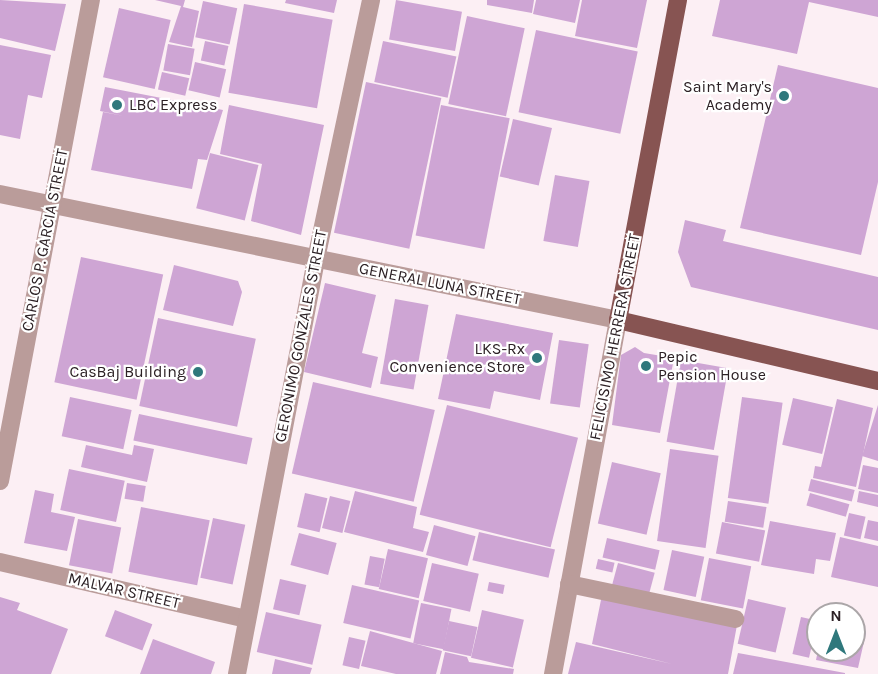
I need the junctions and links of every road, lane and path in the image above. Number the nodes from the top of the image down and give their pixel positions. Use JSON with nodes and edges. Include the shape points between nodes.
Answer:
{"nodes":[{"id":1,"x":92,"y":0,"type":"edge"},
{"id":2,"x":371,"y":0,"type":"edge"},
{"id":3,"x":678,"y":0,"type":"edge"},
{"id":4,"x":0,"y":194,"type":"edge"},
{"id":5,"x":51,"y":205,"type":"junction"},
{"id":6,"x":316,"y":260,"type":"junction"},
{"id":7,"x":618,"y":320,"type":"junction"},
{"id":8,"x":878,"y":381,"type":"edge"},
{"id":9,"x":0,"y":481,"type":"edge"},
{"id":10,"x":0,"y":562,"type":"edge"},
{"id":11,"x":569,"y":584,"type":"junction"},
{"id":12,"x":247,"y":619,"type":"junction"},
{"id":13,"x":735,"y":619,"type":"dead end"},
{"id":14,"x":237,"y":674,"type":"edge"},
{"id":15,"x":553,"y":674,"type":"edge"}],
"edges":[{"from":1,"to":5,"type":"street","name":"CARLOS P. GARCIA STREET"},
{"from":2,"to":6,"type":"street","name":"GERONIMO GONZALES STREET"},
{"from":3,"to":7,"type":"main road","name":"FELICISIMO HERRERA STREET"},
{"from":4,"to":5,"type":"street","name":"GENERAL LUNA STREET"},
{"from":5,"to":6,"type":"street","name":"GENERAL LUNA STREET"},
{"from":5,"to":9,"type":"street","name":"CARLOS P. GARCIA STREET"},
{"from":6,"to":7,"type":"street","name":"GENERAL LUNA STREET"},
{"from":6,"to":12,"type":"street","name":"GERONIMO GONZALES STREET"},
{"from":7,"to":8,"type":"main road","name":"GENERAL LUNA STREET"},
{"from":7,"to":11,"type":"street","name":"FELICISIMO HERRERA STREET"},
{"from":10,"to":12,"type":"street","name":"MALVAR STREET"},
{"from":11,"to":13,"type":"street"},
{"from":11,"to":15,"type":"street","name":"FELICISIMO HERRERA STREET"},
{"from":12,"to":14,"type":"street","name":"GERONIMO GONZALES STREET"}]}
